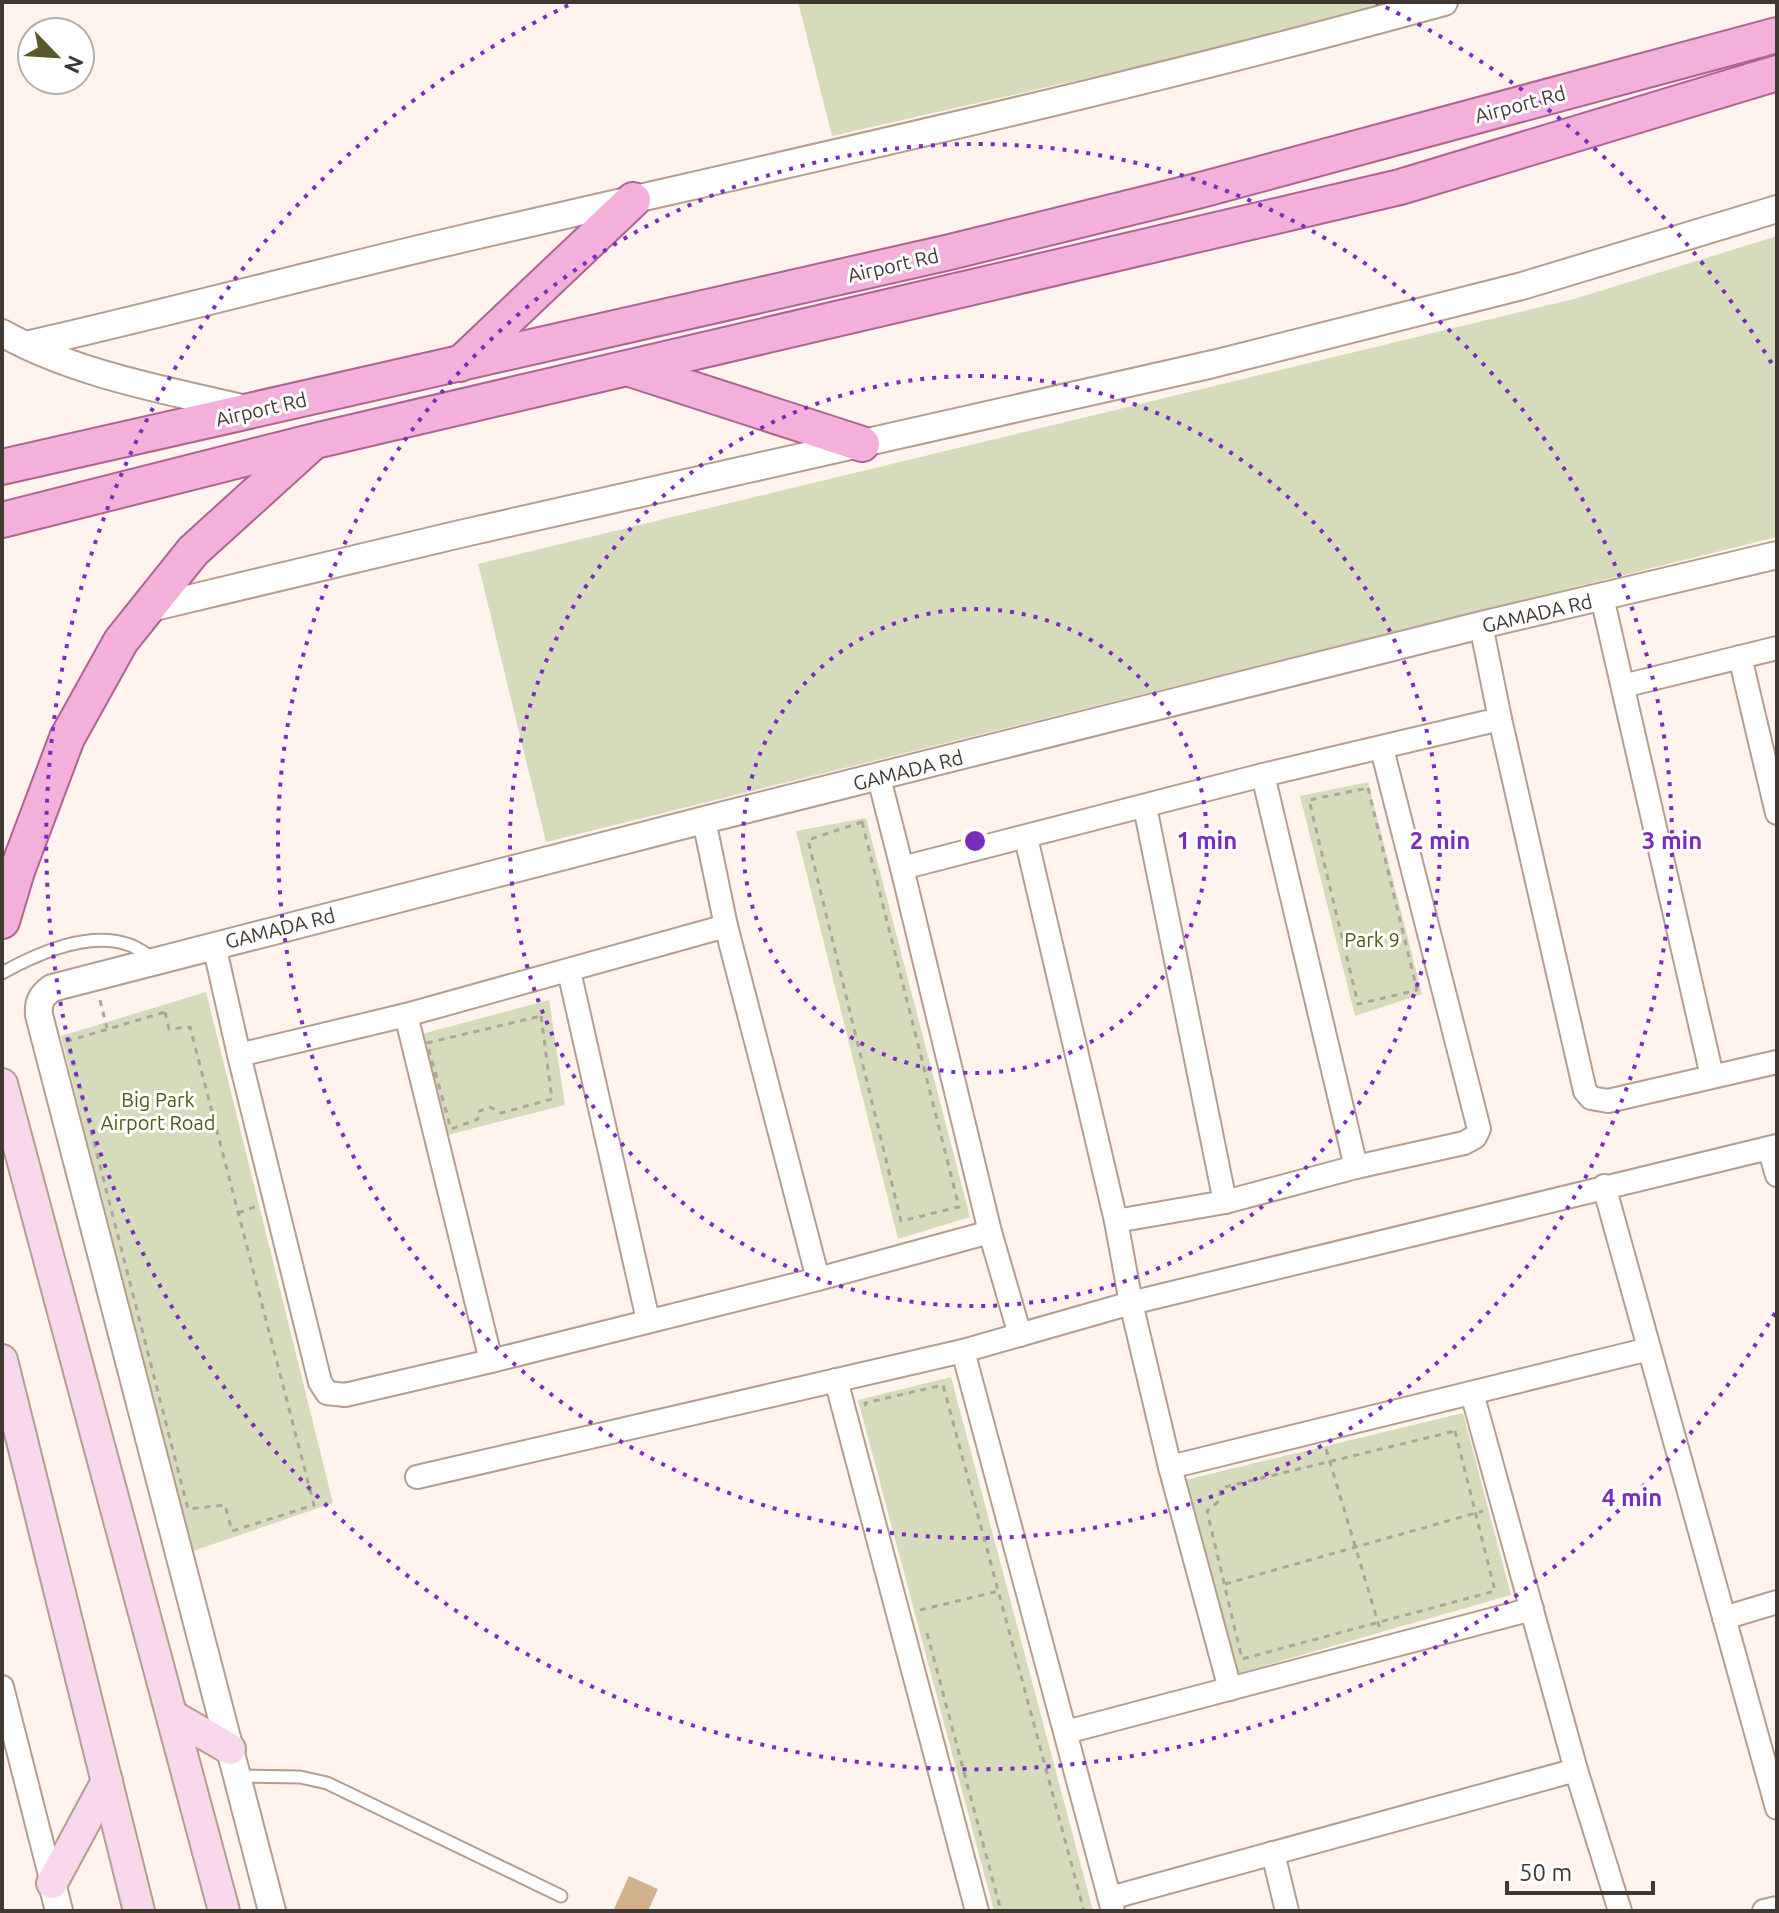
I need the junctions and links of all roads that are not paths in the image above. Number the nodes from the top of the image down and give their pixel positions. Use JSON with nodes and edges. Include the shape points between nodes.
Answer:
{"nodes":[{"id":1,"x":1444,"y":2,"type":"edge"},
{"id":2,"x":1777,"y":35,"type":"edge"},
{"id":3,"x":1777,"y":73,"type":"edge"},
{"id":4,"x":633,"y":200,"type":"junction"},
{"id":5,"x":1777,"y":209,"type":"edge"},
{"id":6,"x":11,"y":335,"type":"edge"},
{"id":7,"x":460,"y":364,"type":"junction"},
{"id":8,"x":628,"y":368,"type":"junction"},
{"id":9,"x":255,"y":411,"type":"junction"},
{"id":10,"x":315,"y":441,"type":"junction"},
{"id":11,"x":862,"y":444,"type":"junction"},
{"id":12,"x":2,"y":467,"type":"edge"},
{"id":13,"x":2,"y":520,"type":"edge"},
{"id":14,"x":1777,"y":555,"type":"edge"},
{"id":15,"x":1602,"y":597,"type":"junction"},
{"id":16,"x":146,"y":609,"type":"junction"},
{"id":17,"x":1481,"y":625,"type":"junction"},
{"id":18,"x":1777,"y":648,"type":"edge"},
{"id":19,"x":1740,"y":657,"type":"junction"},
{"id":20,"x":1623,"y":686,"type":"junction"},
{"id":21,"x":1500,"y":719,"type":"junction"},
{"id":22,"x":1382,"y":749,"type":"junction"},
{"id":23,"x":1263,"y":775,"type":"junction"},
{"id":24,"x":879,"y":778,"type":"junction"},
{"id":25,"x":1145,"y":807,"type":"junction"},
{"id":26,"x":1777,"y":813,"type":"edge"},
{"id":27,"x":704,"y":820,"type":"junction"},
{"id":28,"x":1026,"y":838,"type":"junction"},
{"id":29,"x":902,"y":868,"type":"junction"},
{"id":30,"x":2,"y":921,"type":"edge"},
{"id":31,"x":726,"y":926,"type":"junction"},
{"id":32,"x":214,"y":945,"type":"junction"},
{"id":33,"x":157,"y":960,"type":"junction"},
{"id":34,"x":569,"y":971,"type":"junction"},
{"id":35,"x":2,"y":973,"type":"edge"},
{"id":36,"x":406,"y":1015,"type":"junction"},
{"id":37,"x":239,"y":1055,"type":"junction"},
{"id":38,"x":1777,"y":1062,"type":"edge"},
{"id":39,"x":1712,"y":1076,"type":"junction"},
{"id":40,"x":2,"y":1084,"type":"edge"},
{"id":41,"x":1773,"y":1147,"type":"edge"},
{"id":42,"x":1356,"y":1167,"type":"junction"},
{"id":43,"x":1777,"y":1175,"type":"edge"},
{"id":44,"x":1604,"y":1186,"type":"junction"},
{"id":45,"x":1225,"y":1202,"type":"junction"},
{"id":46,"x":1116,"y":1221,"type":"junction"},
{"id":47,"x":990,"y":1232,"type":"junction"},
{"id":48,"x":818,"y":1279,"type":"junction"},
{"id":49,"x":1131,"y":1303,"type":"junction"},
{"id":50,"x":648,"y":1320,"type":"junction"},
{"id":51,"x":1020,"y":1335,"type":"junction"},
{"id":52,"x":1649,"y":1349,"type":"junction"},
{"id":53,"x":963,"y":1351,"type":"junction"},
{"id":54,"x":2,"y":1360,"type":"edge"},
{"id":55,"x":491,"y":1361,"type":"junction"},
{"id":56,"x":836,"y":1380,"type":"junction"},
{"id":57,"x":1472,"y":1393,"type":"junction"},
{"id":58,"x":1170,"y":1467,"type":"junction"},
{"id":59,"x":417,"y":1477,"type":"dead end"},
{"id":60,"x":1777,"y":1602,"type":"edge"},
{"id":61,"x":1532,"y":1609,"type":"junction"},
{"id":62,"x":1724,"y":1618,"type":"junction"},
{"id":63,"x":2,"y":1687,"type":"edge"},
{"id":64,"x":1230,"y":1689,"type":"junction"},
{"id":65,"x":173,"y":1716,"type":"junction"},
{"id":66,"x":1066,"y":1732,"type":"junction"},
{"id":67,"x":233,"y":1762,"type":"junction"},
{"id":68,"x":1576,"y":1770,"type":"junction"},
{"id":69,"x":107,"y":1781,"type":"junction"},
{"id":70,"x":1774,"y":1782,"type":"edge"},
{"id":71,"x":1777,"y":1808,"type":"edge"},
{"id":72,"x":1273,"y":1853,"type":"junction"},
{"id":73,"x":561,"y":1896,"type":"dead end"},
{"id":74,"x":56,"y":1897,"type":"edge"},
{"id":75,"x":1111,"y":1905,"type":"edge"},
{"id":76,"x":1777,"y":1908,"type":"edge"},
{"id":77,"x":139,"y":1911,"type":"edge"},
{"id":78,"x":224,"y":1911,"type":"edge"},
{"id":79,"x":272,"y":1911,"type":"edge"},
{"id":80,"x":977,"y":1911,"type":"edge"},
{"id":81,"x":1287,"y":1911,"type":"edge"},
{"id":82,"x":1620,"y":1911,"type":"edge"},
{"id":83,"x":1764,"y":1911,"type":"edge"}],
"edges":[{"from":1,"to":4,"type":"street","via":[[1326,35]]},
{"from":2,"to":7,"type":"main road","name":"Airport Rd","via":[[1197,191]]},
{"from":3,"to":8,"type":"main road","via":[[1400,187]]},
{"from":4,"to":6,"type":"street"},
{"from":4,"to":7,"type":"main road"},
{"from":5,"to":11,"type":"street","via":[[1507,290]]},
{"from":6,"to":9,"type":"street","via":[[125,379]]},
{"from":7,"to":9,"type":"main road","name":"Airport Rd"},
{"from":8,"to":10,"type":"main road"},
{"from":8,"to":11,"type":"main road"},
{"from":9,"to":12,"type":"main road","name":"Airport Rd"},
{"from":10,"to":13,"type":"main road"},
{"from":10,"to":16,"type":"main road","via":[[193,551]]},
{"from":11,"to":16,"type":"street"},
{"from":14,"to":15,"type":"street","name":"GAMADA Rd"},
{"from":15,"to":17,"type":"street","name":"GAMADA Rd"},
{"from":15,"to":20,"type":"street"},
{"from":16,"to":30,"type":"main road","via":[[121,641],[67,738]]},
{"from":17,"to":21,"type":"street"},
{"from":17,"to":24,"type":"street","name":"GAMADA Rd"},
{"from":18,"to":19,"type":"street"},
{"from":19,"to":20,"type":"street"},
{"from":19,"to":26,"type":"street"},
{"from":20,"to":39,"type":"street"},
{"from":21,"to":22,"type":"street"},
{"from":21,"to":39,"type":"street","via":[[1585,1091],[1591,1098],[1608,1101]]},
{"from":22,"to":23,"type":"street"},
{"from":22,"to":42,"type":"street","via":[[1479,1129],[1464,1143]]},
{"from":23,"to":25,"type":"street"},
{"from":23,"to":42,"type":"street"},
{"from":24,"to":27,"type":"street","name":"GAMADA Rd"},
{"from":24,"to":29,"type":"street"},
{"from":25,"to":28,"type":"street"},
{"from":25,"to":45,"type":"street"},
{"from":27,"to":31,"type":"street"},
{"from":27,"to":32,"type":"street","name":"GAMADA Rd"},
{"from":28,"to":29,"type":"street"},
{"from":28,"to":46,"type":"street"},
{"from":29,"to":47,"type":"street"},
{"from":31,"to":34,"type":"street"},
{"from":31,"to":48,"type":"street"},
{"from":32,"to":33,"type":"street","name":"GAMADA Rd"},
{"from":32,"to":37,"type":"street"},
{"from":33,"to":35,"type":"lane","via":[[129,945],[93,940],[33,955]]},
{"from":33,"to":67,"type":"street","name":"GAMADA Rd","via":[[52,988],[42,995],[39,1015]]},
{"from":34,"to":36,"type":"street"},
{"from":34,"to":50,"type":"street"},
{"from":36,"to":37,"type":"street"},
{"from":36,"to":55,"type":"street"},
{"from":37,"to":55,"type":"street","via":[[320,1382],[327,1393],[345,1395]]},
{"from":38,"to":39,"type":"street"},
{"from":40,"to":65,"type":"main road"},
{"from":41,"to":43,"type":"street"},
{"from":41,"to":44,"type":"street"},
{"from":42,"to":45,"type":"street"},
{"from":44,"to":49,"type":"street"},
{"from":44,"to":52,"type":"street"},
{"from":45,"to":46,"type":"street"},
{"from":46,"to":49,"type":"street"},
{"from":47,"to":48,"type":"street"},
{"from":47,"to":51,"type":"street"},
{"from":48,"to":50,"type":"street"},
{"from":49,"to":51,"type":"street"},
{"from":49,"to":58,"type":"street"},
{"from":50,"to":55,"type":"street"},
{"from":51,"to":53,"type":"street"},
{"from":52,"to":57,"type":"street"},
{"from":52,"to":62,"type":"street"},
{"from":53,"to":56,"type":"street"},
{"from":53,"to":66,"type":"street"},
{"from":54,"to":69,"type":"main road"},
{"from":56,"to":59,"type":"street"},
{"from":56,"to":80,"type":"street"},
{"from":57,"to":58,"type":"street"},
{"from":57,"to":61,"type":"street"},
{"from":58,"to":64,"type":"street","via":[[1214,1587]]},
{"from":60,"to":62,"type":"street"},
{"from":61,"to":64,"type":"street"},
{"from":61,"to":68,"type":"street"},
{"from":62,"to":70,"type":"street"},
{"from":63,"to":74,"type":"street"},
{"from":64,"to":66,"type":"street"},
{"from":65,"to":67,"type":"main road"},
{"from":65,"to":78,"type":"main road"},
{"from":66,"to":75,"type":"street"},
{"from":67,"to":73,"type":"lane","via":[[327,1783]]},
{"from":67,"to":79,"type":"street"},
{"from":68,"to":72,"type":"street"},
{"from":68,"to":82,"type":"street"},
{"from":69,"to":74,"type":"main road"},
{"from":69,"to":77,"type":"main road"},
{"from":70,"to":71,"type":"street"},
{"from":72,"to":75,"type":"street"},
{"from":72,"to":81,"type":"street"},
{"from":76,"to":83,"type":"street"}]}
